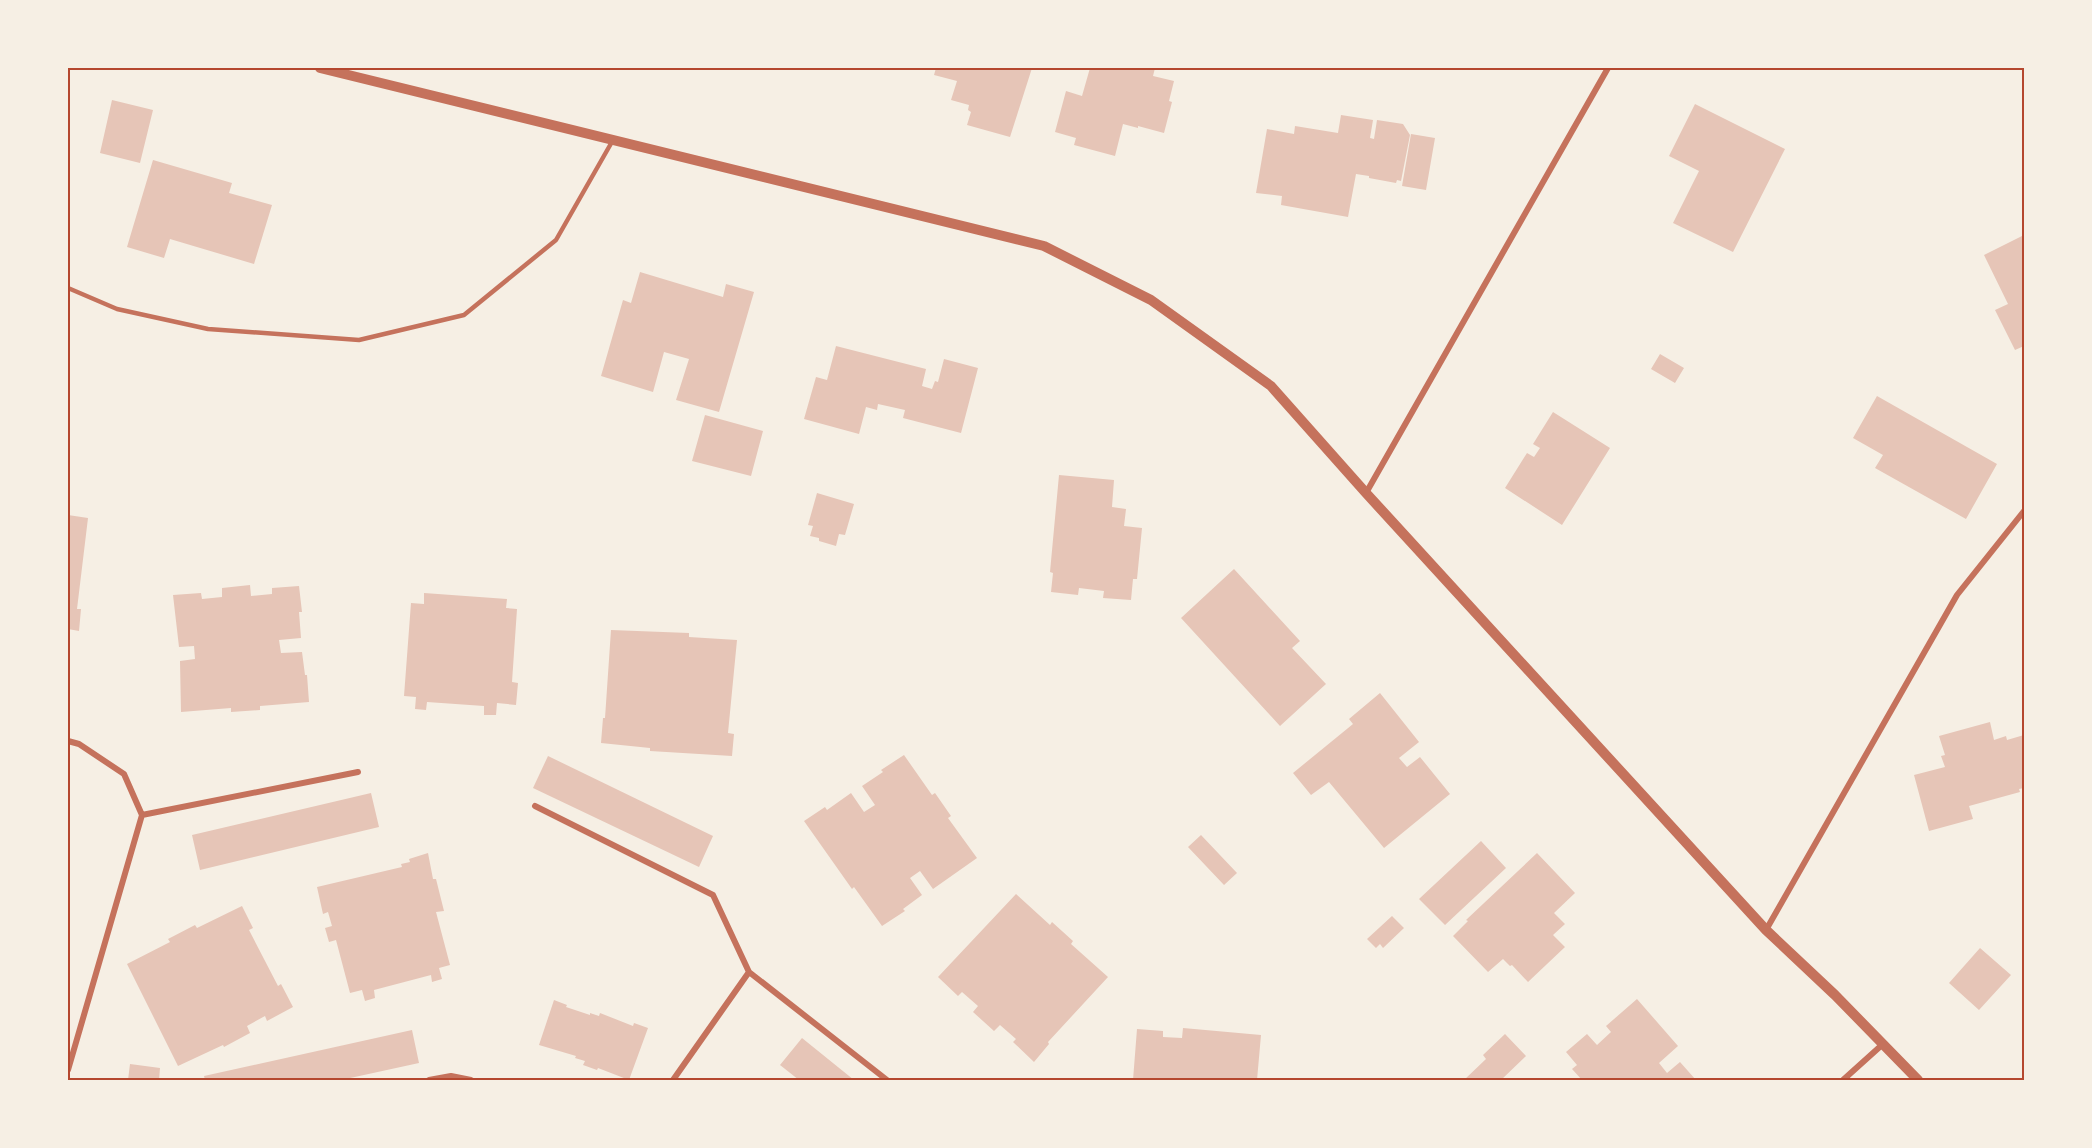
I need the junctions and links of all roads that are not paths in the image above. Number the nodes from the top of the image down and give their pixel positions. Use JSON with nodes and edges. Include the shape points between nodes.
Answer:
{"nodes":[{"id":1,"x":320,"y":68,"type":"edge"},
{"id":2,"x":1608,"y":68,"type":"edge"},
{"id":3,"x":613,"y":140,"type":"junction"},
{"id":4,"x":68,"y":288,"type":"edge"},
{"id":5,"x":1366,"y":493,"type":"junction"},
{"id":6,"x":2025,"y":511,"type":"edge"},
{"id":7,"x":68,"y":741,"type":"edge"},
{"id":8,"x":358,"y":771,"type":"dead end"},
{"id":9,"x":535,"y":806,"type":"dead end"},
{"id":10,"x":142,"y":814,"type":"junction"},
{"id":11,"x":1766,"y":930,"type":"junction"},
{"id":12,"x":749,"y":972,"type":"junction"},
{"id":13,"x":1883,"y":1044,"type":"junction"},
{"id":14,"x":68,"y":1070,"type":"edge"},
{"id":15,"x":429,"y":1080,"type":"edge"},
{"id":16,"x":471,"y":1080,"type":"edge"},
{"id":17,"x":673,"y":1080,"type":"edge"},
{"id":18,"x":887,"y":1080,"type":"edge"},
{"id":19,"x":1843,"y":1080,"type":"edge"},
{"id":20,"x":1918,"y":1080,"type":"edge"}],
"edges":[{"from":1,"to":3,"type":"street"},
{"from":2,"to":5,"type":"street"},
{"from":3,"to":4,"type":"lane","via":[[556,240],[464,315],[359,340],[208,329],[117,309]]},
{"from":3,"to":5,"type":"street","via":[[1044,246],[1151,300],[1271,386]]},
{"from":5,"to":11,"type":"street"},
{"from":6,"to":11,"type":"street","via":[[1957,595]]},
{"from":7,"to":10,"type":"street","via":[[124,774]]},
{"from":8,"to":10,"type":"street"},
{"from":9,"to":12,"type":"street","via":[[713,896]]},
{"from":10,"to":14,"type":"street"},
{"from":11,"to":13,"type":"street"},
{"from":12,"to":17,"type":"street"},
{"from":12,"to":18,"type":"street"},
{"from":13,"to":19,"type":"street"},
{"from":13,"to":20,"type":"street"},
{"from":15,"to":16,"type":"street"}]}
